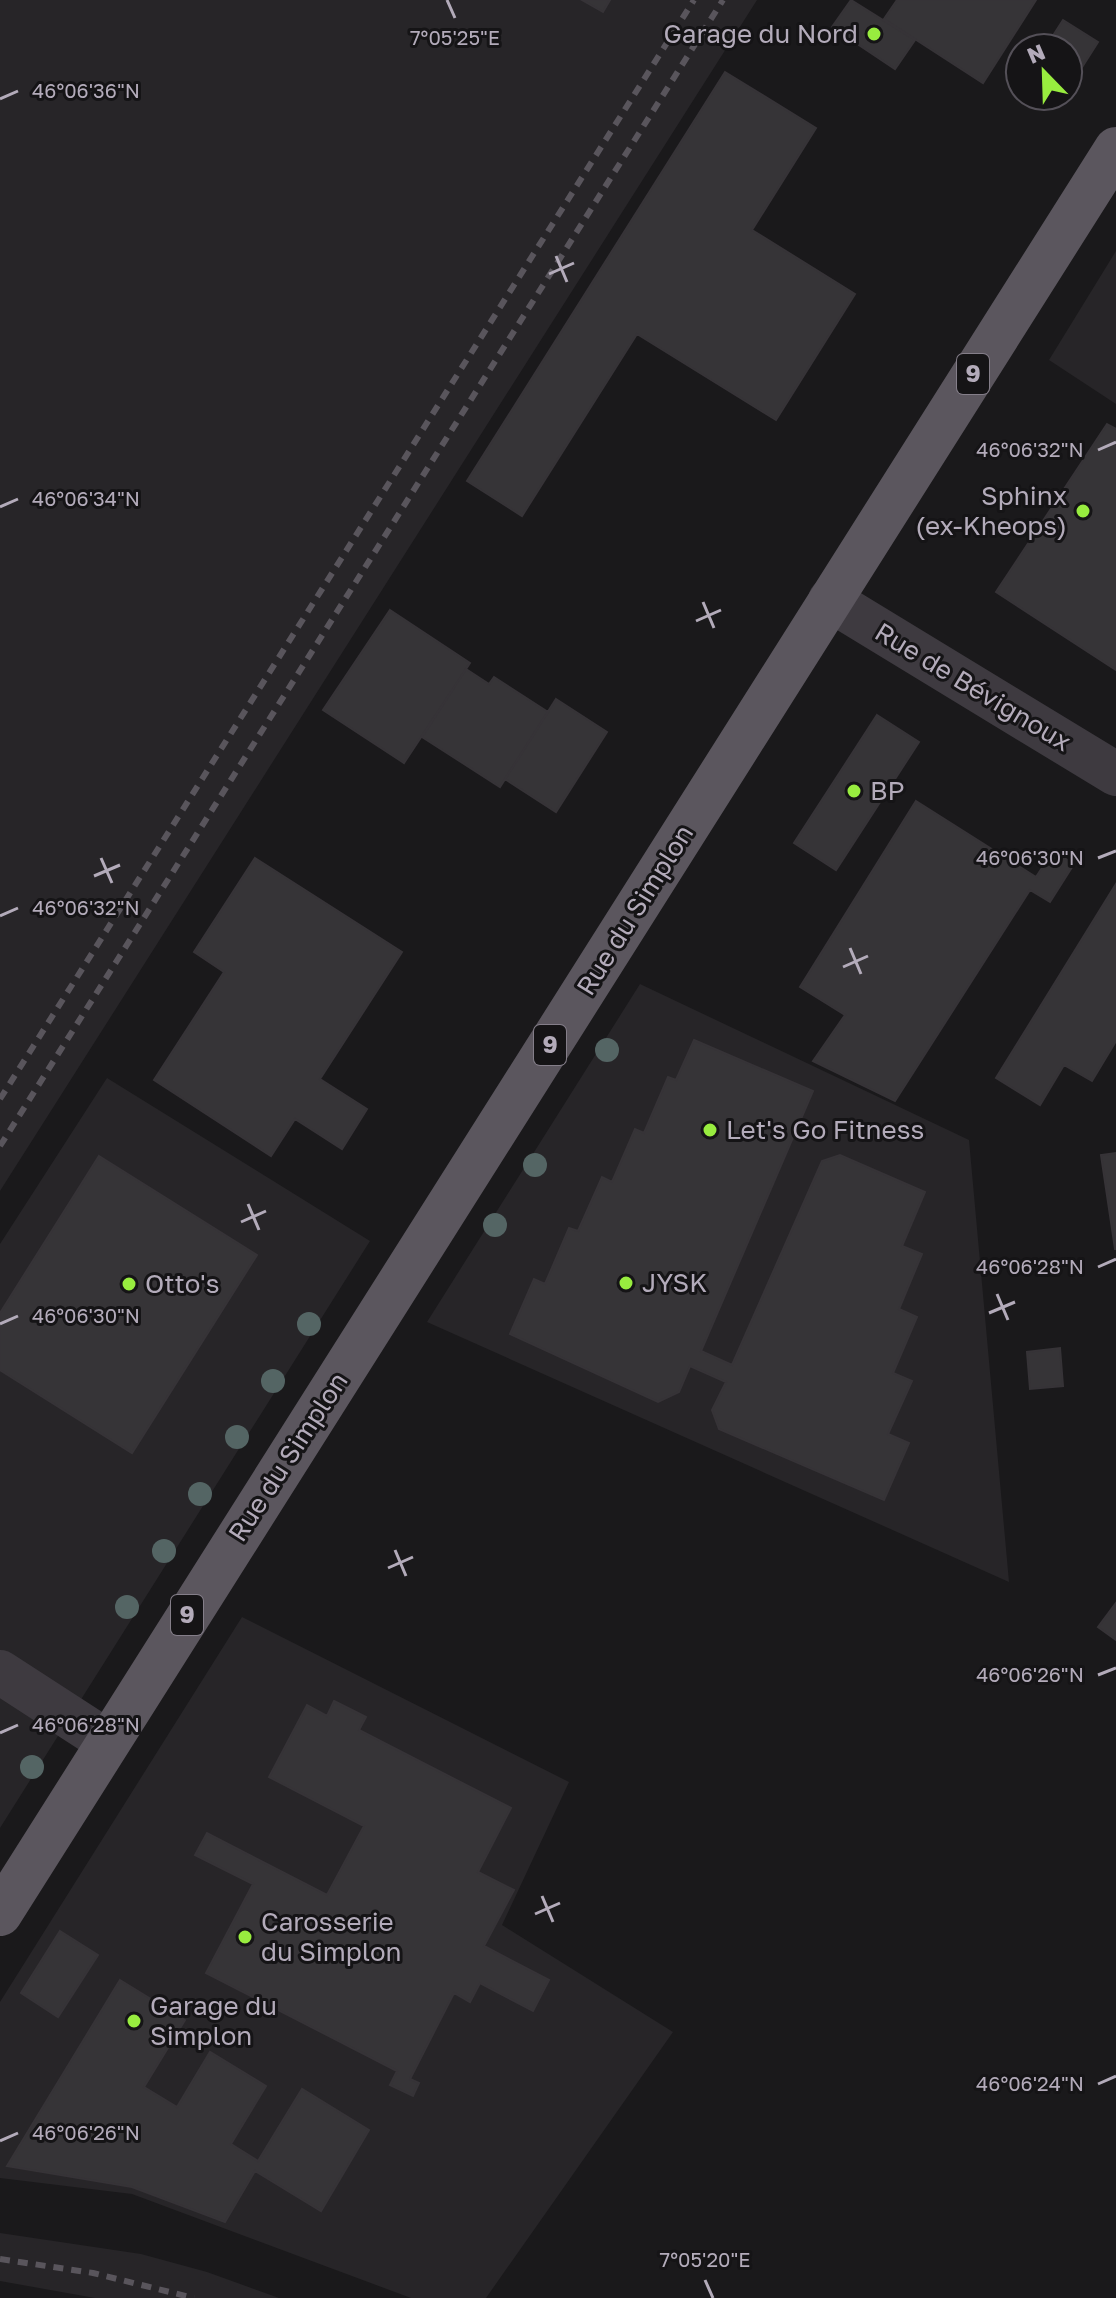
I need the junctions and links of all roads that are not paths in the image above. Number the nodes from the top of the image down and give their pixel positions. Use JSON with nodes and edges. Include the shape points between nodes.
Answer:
{"nodes":[{"id":1,"x":1116,"y":149,"type":"edge"},
{"id":2,"x":830,"y":600,"type":"junction"},
{"id":3,"x":1116,"y":774,"type":"edge"},
{"id":4,"x":0,"y":1672,"type":"edge"},
{"id":5,"x":108,"y":1742,"type":"junction"},
{"id":6,"x":0,"y":1914,"type":"edge"}],
"edges":[{"from":1,"to":2,"type":"main road","name":"Rue du Simplon","number":"9"},
{"from":2,"to":3,"type":"street","name":"Rue de Bévignoux"},
{"from":2,"to":5,"type":"main road","name":"Rue du Simplon","number":"9"},
{"from":4,"to":5,"type":"street"},
{"from":5,"to":6,"type":"main road","name":"Rue du Simplon","number":"9"}]}
